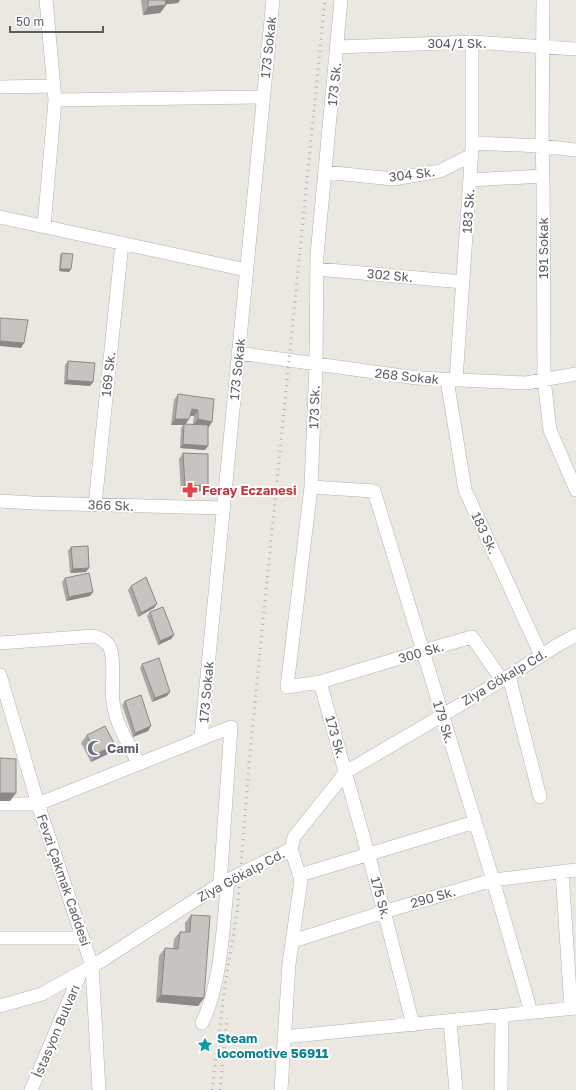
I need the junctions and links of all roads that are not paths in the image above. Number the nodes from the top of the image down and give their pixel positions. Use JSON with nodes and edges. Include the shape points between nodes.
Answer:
{"nodes":[{"id":1,"x":46,"y":0,"type":"edge"},
{"id":2,"x":273,"y":0,"type":"edge"},
{"id":3,"x":341,"y":0,"type":"edge"},
{"id":4,"x":543,"y":0,"type":"edge"},
{"id":5,"x":472,"y":42,"type":"junction"},
{"id":6,"x":337,"y":47,"type":"junction"},
{"id":7,"x":543,"y":47,"type":"junction"},
{"id":8,"x":576,"y":49,"type":"edge"},
{"id":9,"x":54,"y":86,"type":"junction"},
{"id":10,"x":0,"y":87,"type":"edge"},
{"id":11,"x":263,"y":97,"type":"junction"},
{"id":12,"x":55,"y":100,"type":"junction"},
{"id":13,"x":542,"y":146,"type":"junction"},
{"id":14,"x":472,"y":149,"type":"junction"},
{"id":15,"x":576,"y":150,"type":"edge"},
{"id":16,"x":325,"y":172,"type":"junction"},
{"id":17,"x":543,"y":176,"type":"junction"},
{"id":18,"x":470,"y":180,"type":"junction"},
{"id":19,"x":0,"y":217,"type":"edge"},
{"id":20,"x":44,"y":226,"type":"junction"},
{"id":21,"x":122,"y":243,"type":"junction"},
{"id":22,"x":246,"y":270,"type":"junction"},
{"id":23,"x":317,"y":270,"type":"junction"},
{"id":24,"x":463,"y":282,"type":"junction"},
{"id":25,"x":238,"y":353,"type":"junction"},
{"id":26,"x":316,"y":364,"type":"junction"},
{"id":27,"x":576,"y":374,"type":"edge"},
{"id":28,"x":544,"y":379,"type":"junction"},
{"id":29,"x":451,"y":380,"type":"junction"},
{"id":30,"x":311,"y":487,"type":"junction"},
{"id":31,"x":576,"y":490,"type":"edge"},
{"id":32,"x":0,"y":501,"type":"edge"},
{"id":33,"x":95,"y":505,"type":"junction"},
{"id":34,"x":223,"y":508,"type":"junction"},
{"id":35,"x":576,"y":635,"type":"edge"},
{"id":36,"x":0,"y":643,"type":"edge"},
{"id":37,"x":423,"y":651,"type":"junction"},
{"id":38,"x":541,"y":655,"type":"junction"},
{"id":39,"x":0,"y":675,"type":"edge"},
{"id":40,"x":506,"y":678,"type":"junction"},
{"id":41,"x":320,"y":682,"type":"junction"},
{"id":42,"x":441,"y":715,"type":"junction"},
{"id":43,"x":201,"y":738,"type":"junction"},
{"id":44,"x":138,"y":764,"type":"junction"},
{"id":45,"x":346,"y":772,"type":"junction"},
{"id":46,"x":540,"y":797,"type":"dead end"},
{"id":47,"x":0,"y":804,"type":"edge"},
{"id":48,"x":38,"y":804,"type":"junction"},
{"id":49,"x":475,"y":822,"type":"junction"},
{"id":50,"x":291,"y":848,"type":"junction"},
{"id":51,"x":369,"y":854,"type":"junction"},
{"id":52,"x":576,"y":870,"type":"edge"},
{"id":53,"x":562,"y":872,"type":"junction"},
{"id":54,"x":300,"y":876,"type":"junction"},
{"id":55,"x":493,"y":880,"type":"junction"},
{"id":56,"x":224,"y":882,"type":"junction"},
{"id":57,"x":384,"y":911,"type":"junction"},
{"id":58,"x":0,"y":938,"type":"edge"},
{"id":59,"x":83,"y":938,"type":"junction"},
{"id":60,"x":293,"y":941,"type":"junction"},
{"id":61,"x":87,"y":969,"type":"junction"},
{"id":62,"x":0,"y":1006,"type":"edge"},
{"id":63,"x":574,"y":1008,"type":"edge"},
{"id":64,"x":531,"y":1012,"type":"junction"},
{"id":65,"x":502,"y":1015,"type":"junction"},
{"id":66,"x":450,"y":1021,"type":"junction"},
{"id":67,"x":202,"y":1023,"type":"dead end"},
{"id":68,"x":413,"y":1024,"type":"junction"},
{"id":69,"x":284,"y":1037,"type":"junction"},
{"id":70,"x":31,"y":1090,"type":"edge"},
{"id":71,"x":99,"y":1090,"type":"edge"},
{"id":72,"x":281,"y":1090,"type":"edge"},
{"id":73,"x":456,"y":1090,"type":"edge"},
{"id":74,"x":501,"y":1090,"type":"edge"}],
"edges":[{"from":1,"to":9,"type":"street"},
{"from":2,"to":11,"type":"street","name":"173 Sokak"},
{"from":3,"to":6,"type":"street","name":"173 Sk."},
{"from":4,"to":7,"type":"street","name":"191 Sokak"},
{"from":5,"to":6,"type":"street","name":"304/1 Sk."},
{"from":5,"to":7,"type":"street","name":"304/1 Sk."},
{"from":5,"to":14,"type":"street","name":"183 Sk."},
{"from":6,"to":16,"type":"street","name":"173 Sk."},
{"from":7,"to":8,"type":"street","name":"304/1 Sk."},
{"from":7,"to":13,"type":"street","name":"191 Sokak"},
{"from":9,"to":10,"type":"street"},
{"from":9,"to":12,"type":"street"},
{"from":11,"to":12,"type":"street"},
{"from":11,"to":22,"type":"street","name":"173 Sokak"},
{"from":12,"to":20,"type":"street"},
{"from":13,"to":14,"type":"street","name":"304 Sk."},
{"from":13,"to":15,"type":"street","name":"304 Sk."},
{"from":13,"to":17,"type":"street","name":"191 Sokak"},
{"from":14,"to":16,"type":"street","name":"304 Sk.","via":[[440,171],[393,179]]},
{"from":14,"to":18,"type":"street","name":"183 Sk."},
{"from":16,"to":23,"type":"street","name":"173 Sk."},
{"from":17,"to":18,"type":"street"},
{"from":17,"to":28,"type":"street","name":"191 Sokak"},
{"from":18,"to":24,"type":"street","name":"183 Sk."},
{"from":19,"to":20,"type":"street"},
{"from":20,"to":21,"type":"street"},
{"from":21,"to":22,"type":"street"},
{"from":21,"to":33,"type":"street","name":"169 Sk."},
{"from":22,"to":25,"type":"street","name":"173 Sokak"},
{"from":23,"to":24,"type":"street","name":"302 Sk."},
{"from":23,"to":26,"type":"street","name":"173 Sk."},
{"from":24,"to":29,"type":"street","name":"183 Sk."},
{"from":25,"to":26,"type":"street","name":"268 Sokak"},
{"from":25,"to":34,"type":"street","name":"173 Sokak"},
{"from":26,"to":29,"type":"street","name":"268 Sokak","via":[[417,378]]},
{"from":26,"to":30,"type":"street","name":"173 Sk."},
{"from":27,"to":28,"type":"street","name":"268 Sokak"},
{"from":28,"to":29,"type":"street","name":"268 Sokak","via":[[526,383]]},
{"from":28,"to":31,"type":"street","name":"191 Sokak","via":[[550,430]]},
{"from":29,"to":38,"type":"street","name":"183 Sk.","via":[[465,490]]},
{"from":30,"to":37,"type":"street","name":"179 Sk.","via":[[374,491]]},
{"from":30,"to":41,"type":"street","name":"173 Sk.","via":[[287,687]]},
{"from":32,"to":33,"type":"street","name":"366 Sk."},
{"from":33,"to":34,"type":"street","name":"366 Sk."},
{"from":34,"to":43,"type":"street","name":"173 Sokak"},
{"from":35,"to":38,"type":"street","name":"Ziya Gökalp Cd."},
{"from":36,"to":44,"type":"street","via":[[93,636],[106,643],[111,652],[116,720]]},
{"from":37,"to":40,"type":"street","name":"300 Sk.","via":[[472,637]]},
{"from":37,"to":41,"type":"street","name":"300 Sk."},
{"from":37,"to":42,"type":"street","name":"179 Sk."},
{"from":38,"to":40,"type":"street","name":"Ziya Gökalp Cd."},
{"from":39,"to":48,"type":"street","name":"Fevzi Çakmak Caddesi"},
{"from":40,"to":42,"type":"street","name":"Ziya Gökalp Cd."},
{"from":40,"to":46,"type":"street","name":"300 Sk."},
{"from":41,"to":45,"type":"street","name":"173 Sk."},
{"from":42,"to":45,"type":"street","name":"Ziya Gökalp Cd."},
{"from":42,"to":49,"type":"street","name":"179 Sk."},
{"from":43,"to":44,"type":"street"},
{"from":43,"to":56,"type":"street","via":[[231,727]]},
{"from":44,"to":48,"type":"street"},
{"from":45,"to":50,"type":"street","name":"Ziya Gökalp Cd.","via":[[294,837]]},
{"from":45,"to":51,"type":"street","name":"175 Sk."},
{"from":47,"to":48,"type":"street"},
{"from":48,"to":59,"type":"street","name":"Fevzi Çakmak Caddesi"},
{"from":49,"to":51,"type":"street"},
{"from":49,"to":55,"type":"street","name":"179 Sk."},
{"from":50,"to":54,"type":"street"},
{"from":50,"to":56,"type":"street","name":"Ziya Gökalp Cd."},
{"from":51,"to":54,"type":"street"},
{"from":51,"to":57,"type":"street","name":"175 Sk."},
{"from":52,"to":53,"type":"street","name":"290 Sk."},
{"from":53,"to":55,"type":"street","name":"290 Sk."},
{"from":53,"to":63,"type":"street"},
{"from":54,"to":60,"type":"street"},
{"from":55,"to":57,"type":"street","name":"290 Sk."},
{"from":55,"to":64,"type":"street","name":"179 Sk."},
{"from":56,"to":61,"type":"street","name":"Ziya Gökalp Cd."},
{"from":56,"to":67,"type":"street","via":[[219,961],[210,1007]]},
{"from":57,"to":60,"type":"street","name":"290 Sk."},
{"from":57,"to":68,"type":"street","name":"175 Sk."},
{"from":58,"to":59,"type":"street"},
{"from":59,"to":61,"type":"street","name":"Fevzi Çakmak Caddesi"},
{"from":60,"to":69,"type":"street"},
{"from":61,"to":62,"type":"street","name":"Ziya Gökalp Cd.","via":[[42,994]]},
{"from":61,"to":70,"type":"street","name":"İstasyon Bulvarı"},
{"from":61,"to":71,"type":"street","name":"Fevzi Çakmak Caddesi"},
{"from":63,"to":64,"type":"street"},
{"from":64,"to":65,"type":"street"},
{"from":65,"to":66,"type":"street"},
{"from":65,"to":74,"type":"street"},
{"from":66,"to":68,"type":"street"},
{"from":66,"to":73,"type":"street"},
{"from":68,"to":69,"type":"street"},
{"from":69,"to":72,"type":"street"}]}
